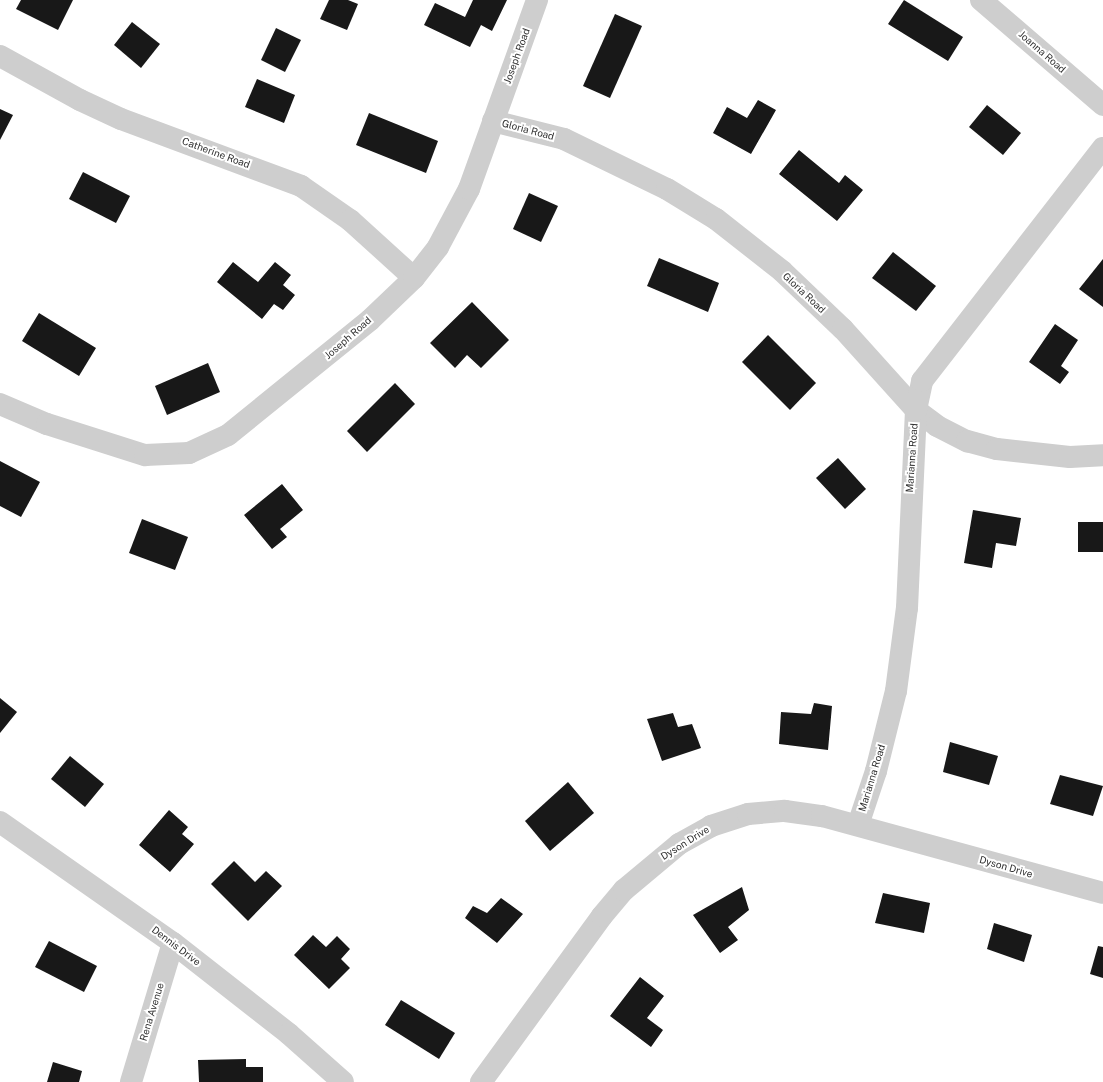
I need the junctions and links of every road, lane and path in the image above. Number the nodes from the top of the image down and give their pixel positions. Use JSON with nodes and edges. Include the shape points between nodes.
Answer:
{"nodes":[{"id":1,"x":537,"y":0,"type":"edge"},
{"id":2,"x":981,"y":0,"type":"edge"},
{"id":3,"x":0,"y":56,"type":"edge"},
{"id":4,"x":1103,"y":105,"type":"edge"},
{"id":5,"x":493,"y":121,"type":"junction"},
{"id":6,"x":1103,"y":148,"type":"edge"},
{"id":7,"x":414,"y":278,"type":"junction"},
{"id":8,"x":0,"y":404,"type":"edge"},
{"id":9,"x":916,"y":410,"type":"junction"},
{"id":10,"x":1103,"y":454,"type":"edge"},
{"id":11,"x":0,"y":822,"type":"edge"},
{"id":12,"x":858,"y":825,"type":"junction"},
{"id":13,"x":1103,"y":894,"type":"edge"},
{"id":14,"x":173,"y":943,"type":"junction"},
{"id":15,"x":132,"y":1082,"type":"edge"},
{"id":16,"x":343,"y":1082,"type":"edge"},
{"id":17,"x":481,"y":1082,"type":"edge"}],
"edges":[{"from":1,"to":5,"type":"street","name":"Joseph Road"},
{"from":2,"to":4,"type":"street","name":"Joanna Road"},
{"from":3,"to":7,"type":"street","name":"Catherine Road","via":[[121,119],[301,186],[350,220]]},
{"from":5,"to":7,"type":"street","name":"Joseph Road","via":[[455,218]]},
{"from":5,"to":9,"type":"street","name":"Gloria Road","via":[[564,139],[667,189],[716,219],[782,272],[843,328]]},
{"from":6,"to":9,"type":"street","name":"Marianna Road","via":[[936,359],[922,381]]},
{"from":7,"to":8,"type":"street","name":"Joseph Road","via":[[330,355],[228,434],[189,453],[145,455],[113,447]]},
{"from":9,"to":10,"type":"street","name":"Gloria Road","via":[[937,426],[966,442],[997,449],[1070,457]]},
{"from":9,"to":12,"type":"street","name":"Marianna Road","via":[[907,608],[896,690],[876,771]]},
{"from":11,"to":14,"type":"street","name":"Dennis Drive"},
{"from":12,"to":13,"type":"street","name":"Dyson Drive"},
{"from":12,"to":17,"type":"street","name":"Dyson Drive","via":[[785,811],[748,814],[711,826],[679,844],[645,870],[602,916]]},
{"from":14,"to":15,"type":"street","name":"Rena Avenue"},
{"from":14,"to":16,"type":"street","name":"Dennis Drive","via":[[283,1029]]}]}
